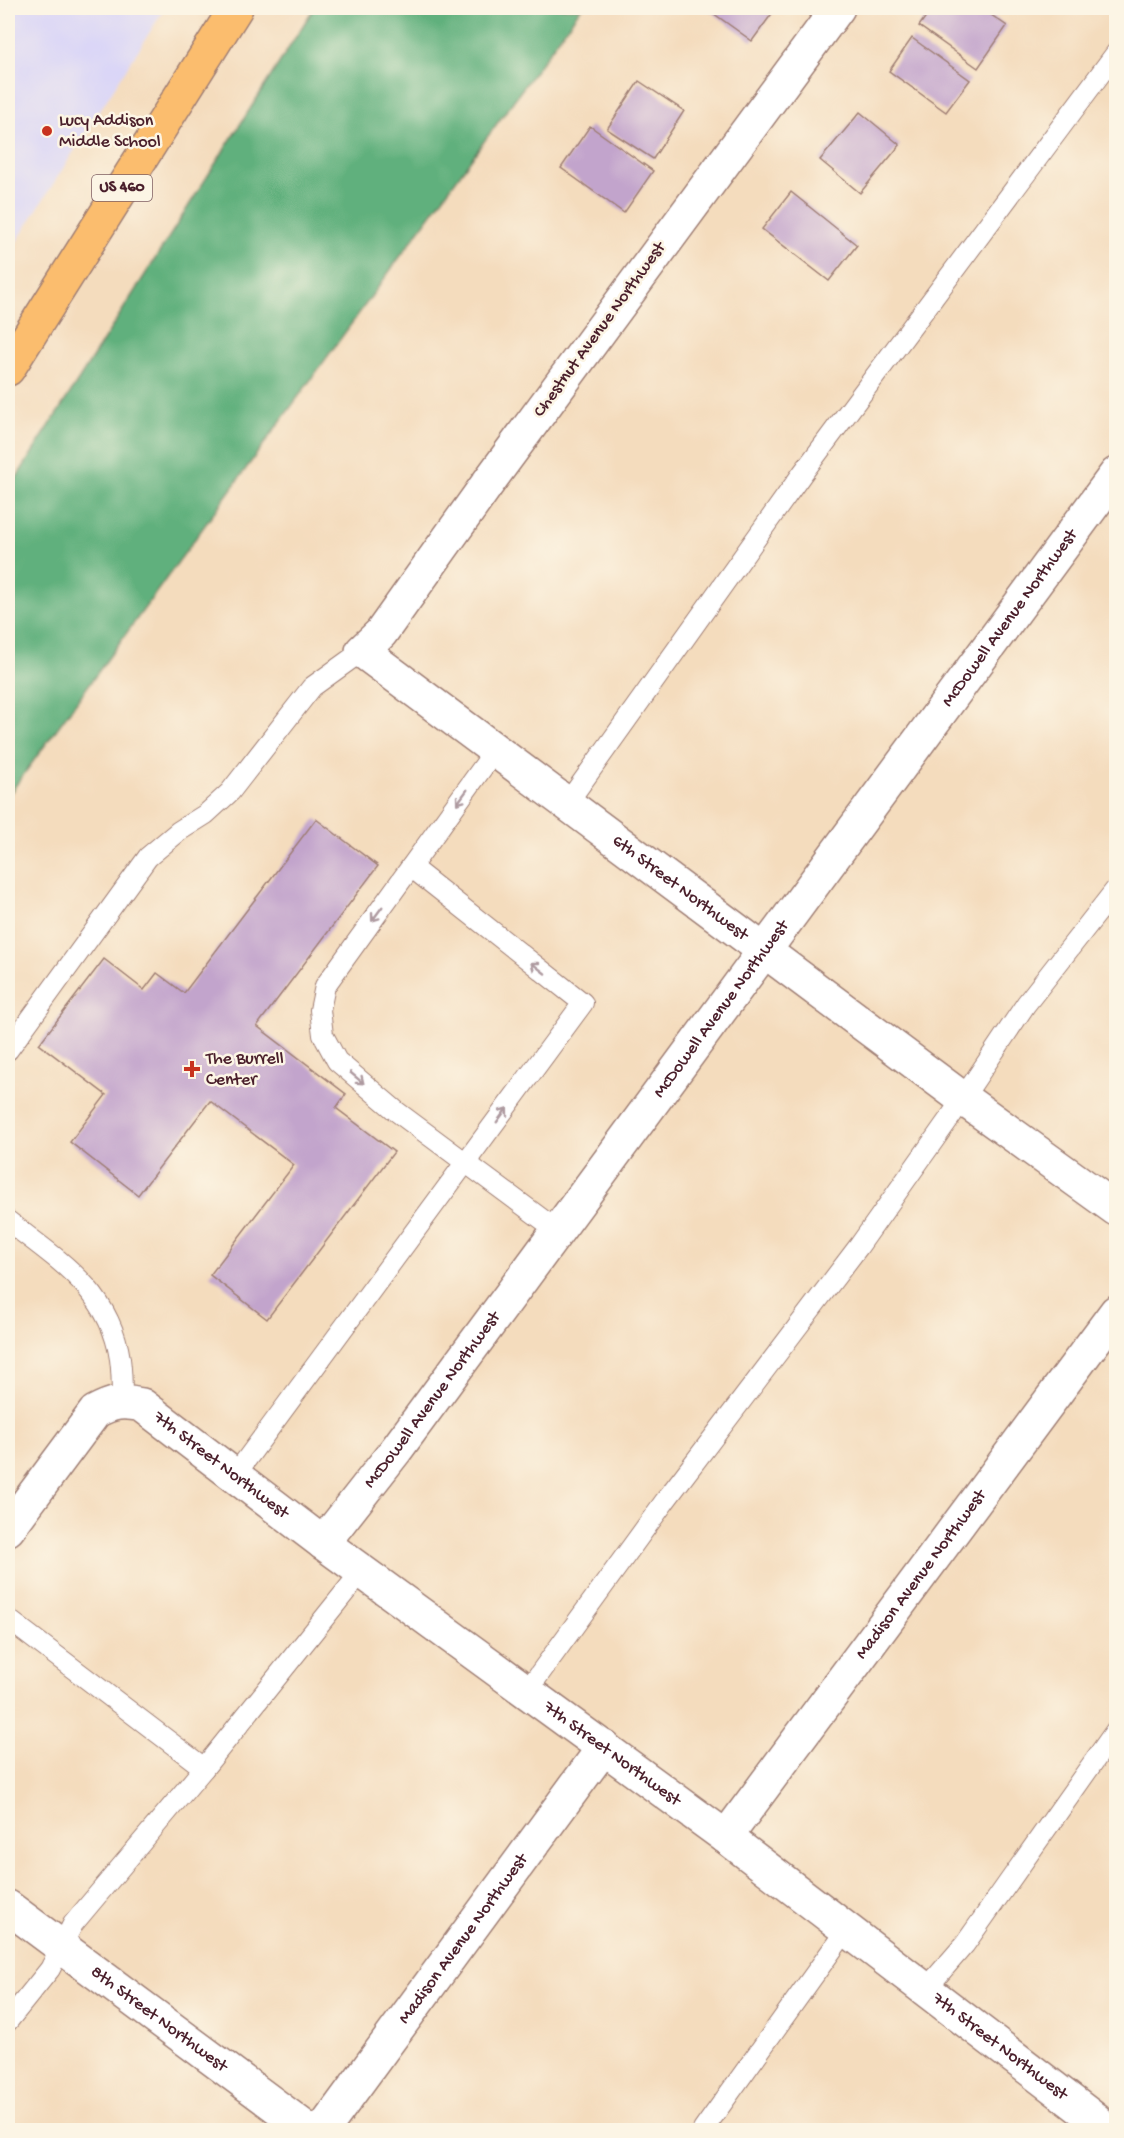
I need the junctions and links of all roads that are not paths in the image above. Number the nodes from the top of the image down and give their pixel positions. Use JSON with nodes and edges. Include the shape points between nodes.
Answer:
{"nodes":[{"id":1,"x":236,"y":8,"type":"edge"},
{"id":2,"x":838,"y":8,"type":"edge"},
{"id":3,"x":1116,"y":54,"type":"edge"},
{"id":4,"x":8,"y":369,"type":"edge"},
{"id":5,"x":1116,"y":474,"type":"edge"},
{"id":6,"x":362,"y":651,"type":"junction"},
{"id":7,"x":496,"y":749,"type":"junction"},
{"id":8,"x":568,"y":802,"type":"junction"},
{"id":9,"x":411,"y":867,"type":"junction"},
{"id":10,"x":1116,"y":889,"type":"edge"},
{"id":11,"x":765,"y":949,"type":"junction"},
{"id":12,"x":8,"y":1050,"type":"edge"},
{"id":13,"x":962,"y":1098,"type":"junction"},
{"id":14,"x":467,"y":1162,"type":"junction"},
{"id":15,"x":1116,"y":1209,"type":"edge"},
{"id":16,"x":8,"y":1221,"type":"edge"},
{"id":17,"x":558,"y":1231,"type":"junction"},
{"id":18,"x":1116,"y":1312,"type":"edge"},
{"id":19,"x":122,"y":1401,"type":"junction"},
{"id":20,"x":235,"y":1475,"type":"junction"},
{"id":21,"x":8,"y":1529,"type":"edge"},
{"id":22,"x":323,"y":1543,"type":"junction"},
{"id":23,"x":362,"y":1571,"type":"junction"},
{"id":24,"x":8,"y":1619,"type":"edge"},
{"id":25,"x":527,"y":1691,"type":"junction"},
{"id":26,"x":1116,"y":1730,"type":"edge"},
{"id":27,"x":604,"y":1747,"type":"junction"},
{"id":28,"x":204,"y":1768,"type":"junction"},
{"id":29,"x":726,"y":1837,"type":"junction"},
{"id":30,"x":8,"y":1907,"type":"edge"},
{"id":31,"x":847,"y":1929,"type":"junction"},
{"id":32,"x":60,"y":1946,"type":"junction"},
{"id":33,"x":926,"y":1989,"type":"junction"},
{"id":34,"x":8,"y":2021,"type":"edge"},
{"id":35,"x":1099,"y":2119,"type":"edge"},
{"id":36,"x":308,"y":2130,"type":"edge"},
{"id":37,"x":323,"y":2130,"type":"edge"},
{"id":38,"x":703,"y":2130,"type":"edge"}],
"edges":[{"from":1,"to":4,"type":"main road","number":"US 460"},
{"from":2,"to":6,"type":"street","name":"Chestnut Avenue Northwest","via":[[381,633]]},
{"from":3,"to":8,"type":"lane","via":[[802,474]]},
{"from":5,"to":11,"type":"street","name":"McDowell Avenue Northwest"},
{"from":6,"to":7,"type":"street","name":"6th Street Northwest"},
{"from":6,"to":12,"type":"lane","via":[[312,687],[230,792],[148,857]]},
{"from":7,"to":8,"type":"street","name":"6th Street Northwest"},
{"from":7,"to":9,"type":"lane","one_way":true},
{"from":8,"to":11,"type":"street","name":"6th Street Northwest"},
{"from":9,"to":14,"type":"lane","one_way":true,"via":[[325,986],[320,1010],[323,1035],[337,1061],[396,1111]]},
{"from":14,"to":9,"type":"lane","one_way":true,"via":[[583,1003]]},
{"from":10,"to":13,"type":"lane","via":[[1026,1004]]},
{"from":11,"to":13,"type":"street","name":"6th Street Northwest"},
{"from":11,"to":17,"type":"street","name":"McDowell Avenue Northwest"},
{"from":13,"to":15,"type":"street","name":"6th Street Northwest"},
{"from":13,"to":25,"type":"lane","via":[[859,1246],[665,1501]]},
{"from":14,"to":17,"type":"lane"},
{"from":14,"to":20,"type":"lane"},
{"from":16,"to":19,"type":"lane","via":[[93,1293],[110,1322],[120,1359]]},
{"from":17,"to":22,"type":"street","name":"McDowell Avenue Northwest"},
{"from":18,"to":29,"type":"street","name":"Madison Avenue Northwest"},
{"from":19,"to":20,"type":"street","name":"7th Street Northwest","via":[[142,1405]]},
{"from":19,"to":21,"type":"street","via":[[95,1412]]},
{"from":20,"to":22,"type":"street","name":"7th Street Northwest"},
{"from":22,"to":23,"type":"street","name":"7th Street Northwest"},
{"from":23,"to":25,"type":"street","name":"7th Street Northwest"},
{"from":23,"to":28,"type":"lane"},
{"from":24,"to":28,"type":"lane"},
{"from":25,"to":27,"type":"street","name":"7th Street Northwest"},
{"from":26,"to":33,"type":"lane","via":[[964,1944]]},
{"from":27,"to":29,"type":"street","name":"7th Street Northwest"},
{"from":27,"to":37,"type":"street","name":"Madison Avenue Northwest"},
{"from":28,"to":32,"type":"lane","via":[[73,1924]]},
{"from":29,"to":31,"type":"street","name":"7th Street Northwest"},
{"from":30,"to":32,"type":"street","name":"8th Street Northwest"},
{"from":31,"to":33,"type":"street","name":"7th Street Northwest"},
{"from":31,"to":38,"type":"lane"},
{"from":32,"to":34,"type":"lane","via":[[50,1969]]},
{"from":32,"to":36,"type":"street","name":"8th Street Northwest"},
{"from":33,"to":35,"type":"street","name":"7th Street Northwest"}]}
